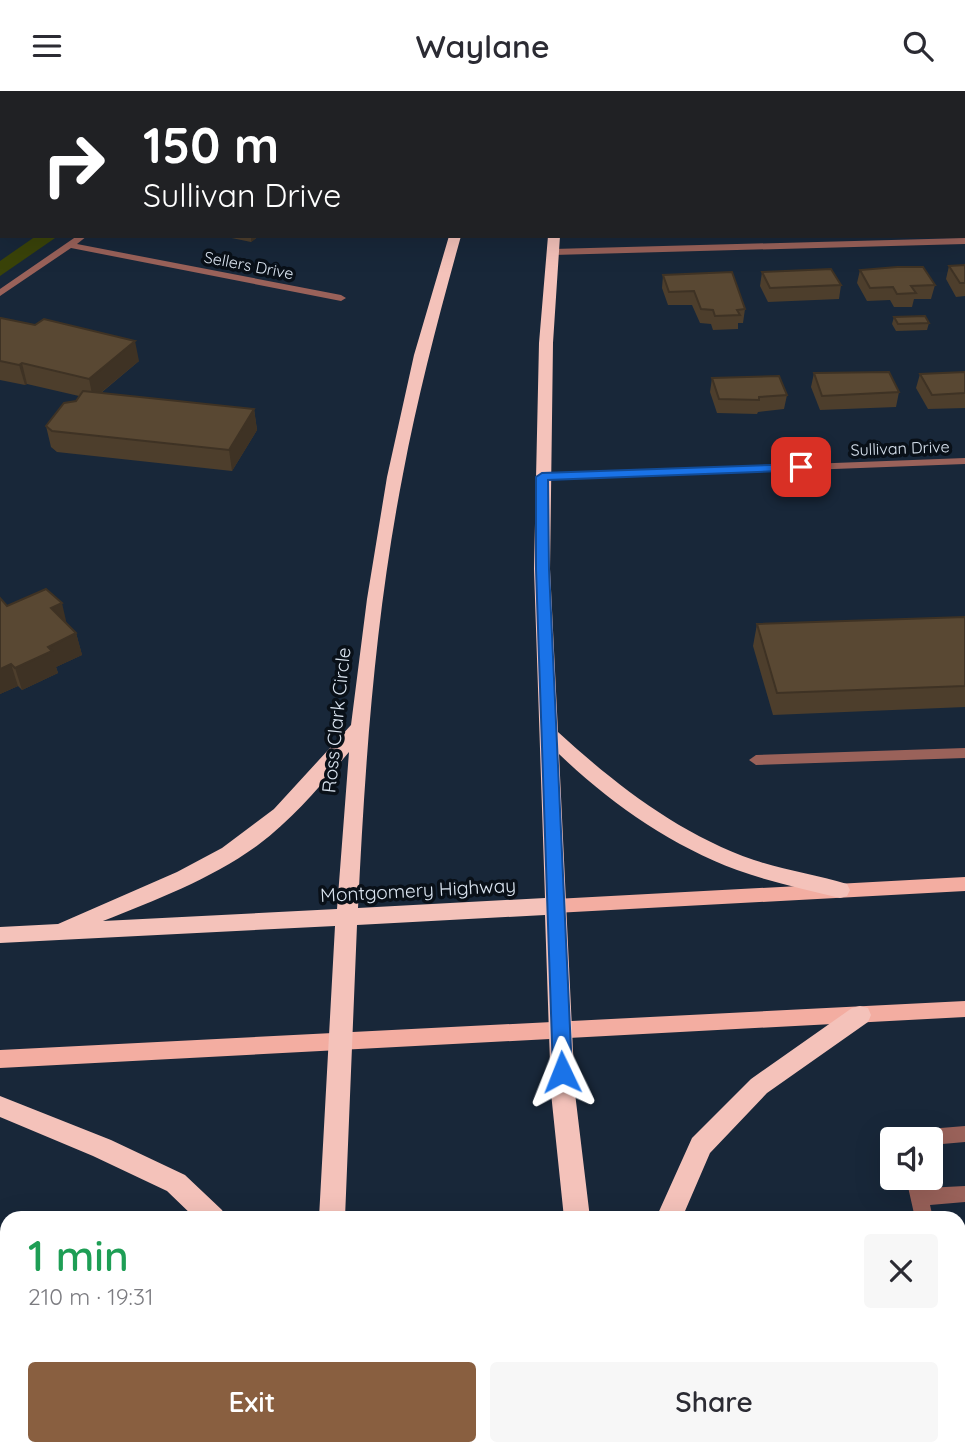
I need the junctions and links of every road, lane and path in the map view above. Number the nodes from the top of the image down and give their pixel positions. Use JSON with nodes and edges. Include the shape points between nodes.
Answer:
{"nodes":[{"id":1,"x":80,"y":238,"type":"edge"},
{"id":2,"x":453,"y":238,"type":"edge"},
{"id":3,"x":965,"y":241,"type":"edge"},
{"id":4,"x":554,"y":244,"type":"edge"},
{"id":5,"x":70,"y":246,"type":"junction"},
{"id":6,"x":0,"y":293,"type":"edge"},
{"id":7,"x":341,"y":298,"type":"dead end"},
{"id":8,"x":965,"y":461,"type":"edge"},
{"id":9,"x":542,"y":477,"type":"junction"},
{"id":10,"x":361,"y":726,"type":"junction"},
{"id":11,"x":549,"y":734,"type":"junction"},
{"id":12,"x":965,"y":753,"type":"edge"},
{"id":13,"x":756,"y":760,"type":"dead end"},
{"id":14,"x":965,"y":884,"type":"edge"},
{"id":15,"x":839,"y":890,"type":"junction"},
{"id":16,"x":555,"y":906,"type":"junction"},
{"id":17,"x":346,"y":917,"type":"junction"},
{"id":18,"x":53,"y":932,"type":"junction"},
{"id":19,"x":0,"y":935,"type":"edge"},
{"id":20,"x":965,"y":1009,"type":"edge"},
{"id":21,"x":860,"y":1015,"type":"junction"},
{"id":22,"x":561,"y":1030,"type":"junction"},
{"id":23,"x":340,"y":1040,"type":"junction"},
{"id":24,"x":0,"y":1059,"type":"edge"},
{"id":25,"x":0,"y":1106,"type":"edge"},
{"id":26,"x":965,"y":1134,"type":"edge"},
{"id":27,"x":943,"y":1135,"type":"edge"},
{"id":28,"x":918,"y":1190,"type":"edge"},
{"id":29,"x":965,"y":1194,"type":"edge"},
{"id":30,"x":920,"y":1197,"type":"junction"},
{"id":31,"x":206,"y":1211,"type":"edge"},
{"id":32,"x":332,"y":1211,"type":"edge"},
{"id":33,"x":576,"y":1211,"type":"edge"},
{"id":34,"x":672,"y":1211,"type":"edge"},
{"id":35,"x":923,"y":1211,"type":"edge"}],
"edges":[{"from":1,"to":5,"type":"street"},
{"from":2,"to":10,"type":"highway","name":"Ross Clark Circle","via":[[428,320],[393,479]]},
{"from":3,"to":4,"type":"street"},
{"from":4,"to":9,"type":"highway"},
{"from":5,"to":6,"type":"street"},
{"from":5,"to":7,"type":"street","name":"Sellers Drive"},
{"from":8,"to":9,"type":"street","name":"Sullivan Drive"},
{"from":9,"to":11,"type":"highway"},
{"from":10,"to":17,"type":"highway","name":"Ross Clark Circle"},
{"from":10,"to":18,"type":"highway","via":[[284,811],[250,840],[204,869]]},
{"from":11,"to":15,"type":"highway","via":[[592,776],[680,835],[736,862]]},
{"from":11,"to":16,"type":"highway"},
{"from":12,"to":13,"type":"street"},
{"from":14,"to":15,"type":"main road","name":"Montgomery Highway"},
{"from":15,"to":16,"type":"main road","name":"Montgomery Highway"},
{"from":16,"to":17,"type":"highway","name":"Montgomery Highway"},
{"from":16,"to":22,"type":"highway"},
{"from":17,"to":18,"type":"highway","name":"Montgomery Highway"},
{"from":17,"to":23,"type":"highway","name":"Ross Clark Circle"},
{"from":18,"to":19,"type":"highway","name":"Montgomery Highway"},
{"from":20,"to":21,"type":"main road"},
{"from":21,"to":22,"type":"main road"},
{"from":21,"to":34,"type":"highway","via":[[759,1086],[701,1146]]},
{"from":22,"to":23,"type":"main road"},
{"from":22,"to":33,"type":"highway"},
{"from":23,"to":24,"type":"main road"},
{"from":23,"to":32,"type":"highway","name":"Ross Clark Circle"},
{"from":25,"to":31,"type":"highway","via":[[176,1183]]},
{"from":26,"to":27,"type":"street"},
{"from":28,"to":30,"type":"street"},
{"from":29,"to":30,"type":"street"},
{"from":30,"to":35,"type":"street"}]}
